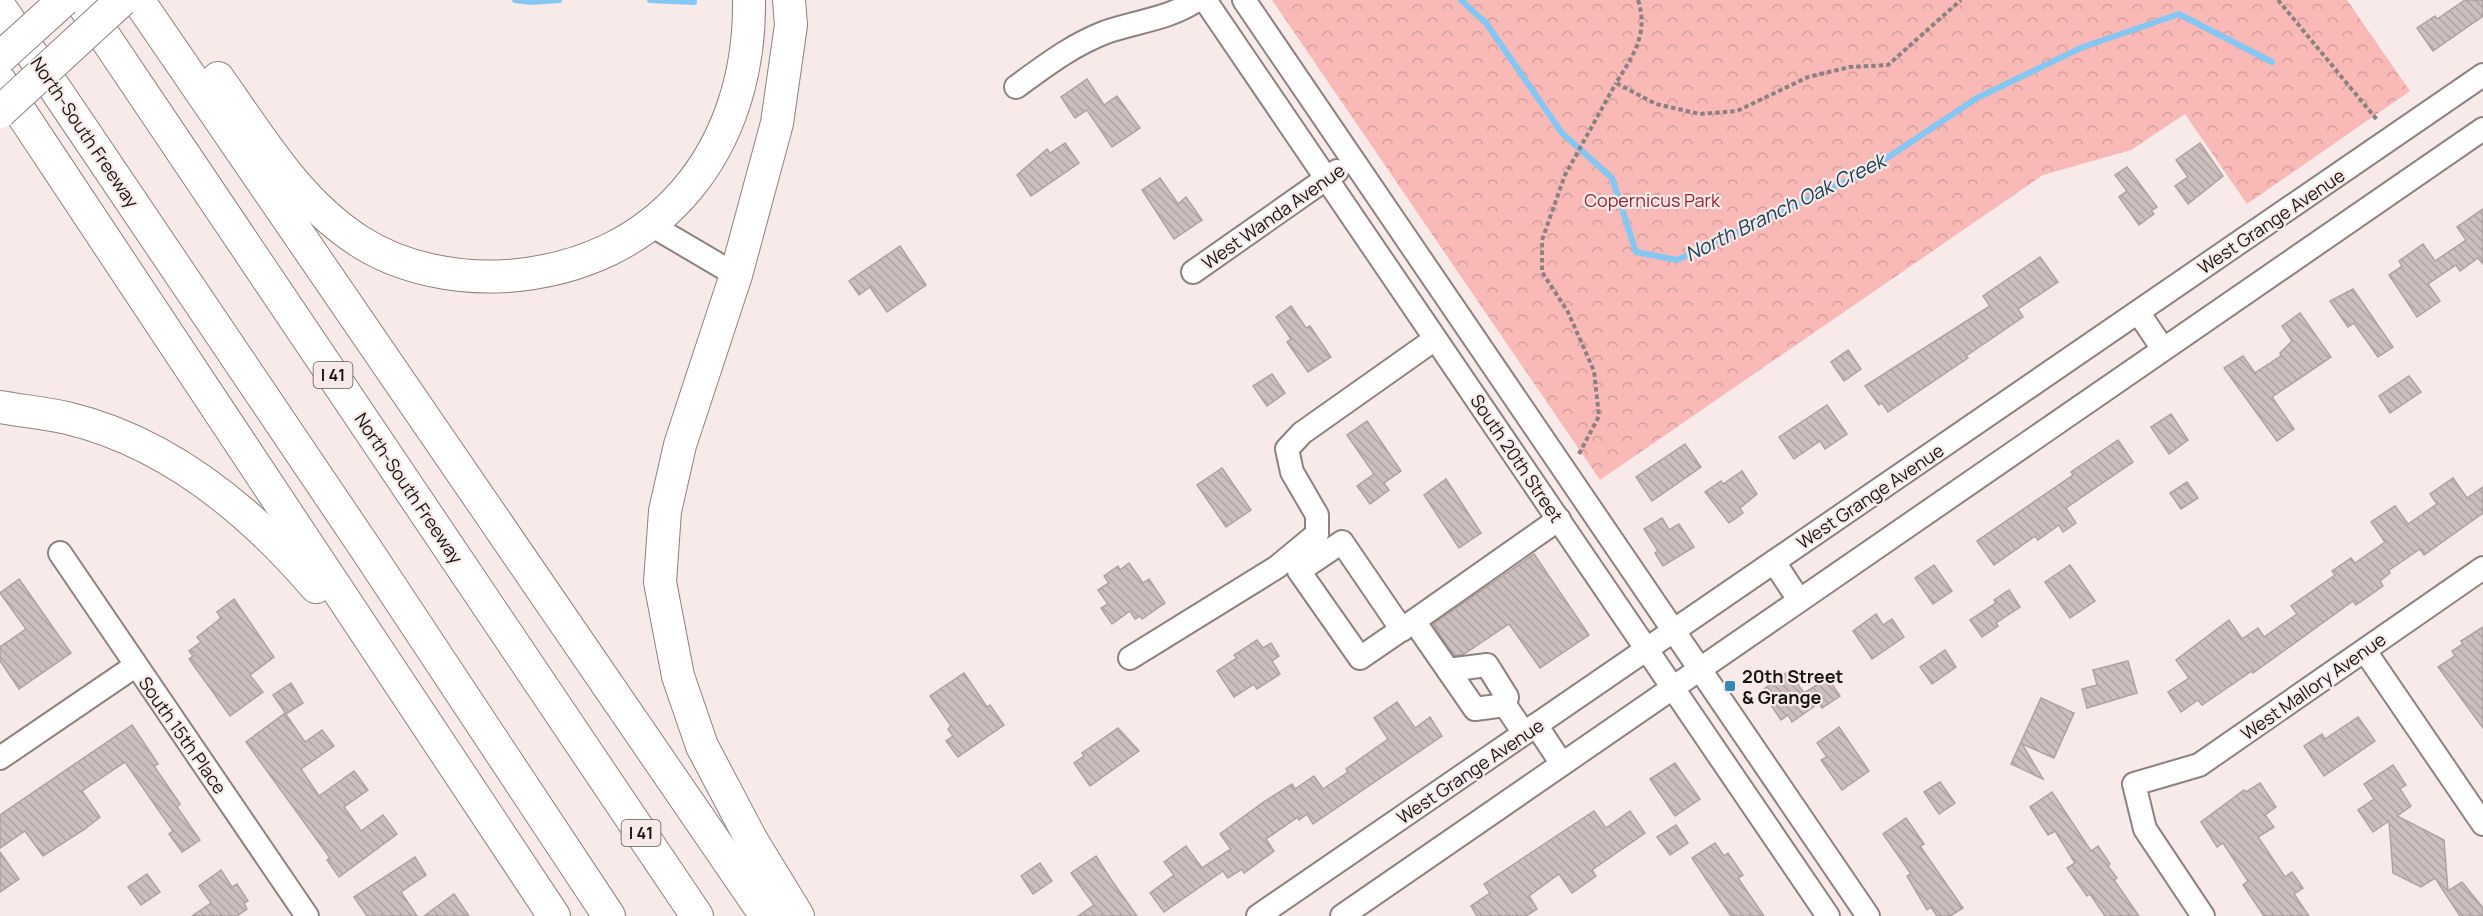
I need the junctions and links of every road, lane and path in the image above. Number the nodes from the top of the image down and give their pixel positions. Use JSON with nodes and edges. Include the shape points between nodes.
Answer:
{"nodes":[{"id":1,"x":64,"y":0,"type":"edge"},
{"id":2,"x":80,"y":0,"type":"edge"},
{"id":3,"x":122,"y":0,"type":"edge"},
{"id":4,"x":138,"y":0,"type":"edge"},
{"id":5,"x":162,"y":0,"type":"edge"},
{"id":6,"x":749,"y":0,"type":"edge"},
{"id":7,"x":789,"y":0,"type":"edge"},
{"id":8,"x":1197,"y":0,"type":"edge"},
{"id":9,"x":1204,"y":0,"type":"edge"},
{"id":10,"x":1244,"y":0,"type":"edge"},
{"id":11,"x":1638,"y":0,"type":"edge"},
{"id":12,"x":1961,"y":0,"type":"edge"},
{"id":13,"x":2278,"y":0,"type":"edge"},
{"id":14,"x":0,"y":7,"type":"edge"},
{"id":15,"x":0,"y":58,"type":"edge"},
{"id":16,"x":2483,"y":75,"type":"edge"},
{"id":17,"x":0,"y":81,"type":"edge"},
{"id":18,"x":1616,"y":83,"type":"junction"},
{"id":19,"x":1016,"y":87,"type":"dead end"},
{"id":20,"x":0,"y":112,"type":"edge"},
{"id":21,"x":2378,"y":121,"type":"dead end"},
{"id":22,"x":2483,"y":129,"type":"edge"},
{"id":23,"x":1353,"y":160,"type":"junction"},
{"id":24,"x":1318,"y":184,"type":"junction"},
{"id":25,"x":651,"y":225,"type":"junction"},
{"id":26,"x":1193,"y":272,"type":"dead end"},
{"id":27,"x":736,"y":275,"type":"junction"},
{"id":28,"x":2138,"y":312,"type":"junction"},
{"id":29,"x":1436,"y":339,"type":"junction"},
{"id":30,"x":2163,"y":349,"type":"junction"},
{"id":31,"x":0,"y":407,"type":"edge"},
{"id":32,"x":1579,"y":454,"type":"dead end"},
{"id":33,"x":1576,"y":488,"type":"junction"},
{"id":34,"x":1554,"y":513,"type":"junction"},
{"id":35,"x":60,"y":553,"type":"dead end"},
{"id":36,"x":1774,"y":561,"type":"junction"},
{"id":37,"x":2483,"y":568,"type":"edge"},
{"id":38,"x":1799,"y":600,"type":"junction"},
{"id":39,"x":1408,"y":626,"type":"junction"},
{"id":40,"x":1673,"y":631,"type":"junction"},
{"id":41,"x":1647,"y":649,"type":"junction"},
{"id":42,"x":2365,"y":651,"type":"junction"},
{"id":43,"x":1130,"y":658,"type":"dead end"},
{"id":44,"x":135,"y":666,"type":"junction"},
{"id":45,"x":1700,"y":669,"type":"junction"},
{"id":46,"x":1448,"y":670,"type":"junction"},
{"id":47,"x":1673,"y":687,"type":"junction"},
{"id":48,"x":1505,"y":705,"type":"junction"},
{"id":49,"x":1530,"y":729,"type":"junction"},
{"id":50,"x":0,"y":758,"type":"edge"},
{"id":51,"x":1562,"y":764,"type":"junction"},
{"id":52,"x":1769,"y":770,"type":"junction"},
{"id":53,"x":1742,"y":789,"type":"junction"},
{"id":54,"x":2483,"y":824,"type":"edge"},
{"id":55,"x":518,"y":862,"type":"junction"},
{"id":56,"x":307,"y":916,"type":"edge"},
{"id":57,"x":554,"y":916,"type":"edge"},
{"id":58,"x":609,"y":916,"type":"edge"},
{"id":59,"x":697,"y":916,"type":"edge"},
{"id":60,"x":766,"y":916,"type":"edge"},
{"id":61,"x":798,"y":916,"type":"edge"},
{"id":62,"x":1258,"y":916,"type":"edge"},
{"id":63,"x":1342,"y":916,"type":"edge"},
{"id":64,"x":1828,"y":916,"type":"edge"},
{"id":65,"x":1868,"y":916,"type":"edge"},
{"id":66,"x":2203,"y":916,"type":"edge"}],
"edges":[{"from":1,"to":15,"type":"highway","bridge":true},
{"from":2,"to":59,"type":"highway","name":"North-South Freeway","number":"I 41"},
{"from":3,"to":20,"type":"highway","bridge":true},
{"from":4,"to":60,"type":"highway"},
{"from":5,"to":25,"type":"highway","via":[[306,198],[332,222],[397,261],[484,278],[520,275],[586,259]]},
{"from":6,"to":25,"type":"highway","via":[[743,80],[727,127],[694,180]]},
{"from":7,"to":27,"type":"highway","via":[[791,26],[777,123]]},
{"from":8,"to":19,"type":"street","via":[[1171,15],[1085,41]]},
{"from":9,"to":24,"type":"street","name":"South 20th Street"},
{"from":10,"to":23,"type":"street","name":"South 20th Street"},
{"from":11,"to":18,"type":"path","via":[[1642,31],[1638,49]]},
{"from":12,"to":18,"type":"path","via":[[1888,65],[1850,67],[1808,77],[1737,111],[1689,112],[1656,104]]},
{"from":13,"to":21,"type":"path"},
{"from":14,"to":58,"type":"highway","name":"North-South Freeway"},
{"from":16,"to":28,"type":"street","name":"West Grange Avenue"},
{"from":17,"to":55,"type":"highway"},
{"from":18,"to":32,"type":"path","via":[[1570,165],[1542,240],[1542,272],[1568,312],[1594,371],[1599,416]]},
{"from":22,"to":30,"type":"street"},
{"from":23,"to":24,"type":"street","name":"West Wanda Avenue"},
{"from":23,"to":33,"type":"street","name":"South 20th Street"},
{"from":24,"to":26,"type":"street","name":"West Wanda Avenue"},
{"from":24,"to":29,"type":"street","name":"South 20th Street"},
{"from":25,"to":27,"type":"street"},
{"from":27,"to":61,"type":"highway","via":[[680,445],[665,512],[660,582],[678,676],[702,746]]},
{"from":28,"to":30,"type":"street"},
{"from":28,"to":36,"type":"street","name":"West Grange Avenue"},
{"from":29,"to":34,"type":"street","name":"South 20th Street"},
{"from":29,"to":43,"type":"street","via":[[1302,433],[1287,449],[1292,472],[1317,515],[1317,534],[1277,567]]},
{"from":30,"to":38,"type":"street"},
{"from":31,"to":55,"type":"highway","via":[[69,418],[117,435],[164,456],[229,499],[282,547],[334,608]]},
{"from":33,"to":34,"type":"street"},
{"from":33,"to":40,"type":"street","name":"South 20th Street"},
{"from":34,"to":39,"type":"street"},
{"from":34,"to":41,"type":"street","name":"South 20th Street"},
{"from":35,"to":44,"type":"street","name":"South 15th Place"},
{"from":36,"to":38,"type":"street"},
{"from":36,"to":40,"type":"street","name":"West Grange Avenue"},
{"from":37,"to":42,"type":"street","name":"West Mallory Avenue"},
{"from":38,"to":45,"type":"street"},
{"from":39,"to":39,"type":"street","via":[[1360,658],[1299,571],[1342,542]]},
{"from":39,"to":46,"type":"street"},
{"from":40,"to":41,"type":"street","name":"West Grange Avenue"},
{"from":40,"to":45,"type":"street","name":"South 20th Street"},
{"from":41,"to":47,"type":"street","name":"South 20th Street"},
{"from":41,"to":49,"type":"street","name":"West Grange Avenue"},
{"from":42,"to":54,"type":"street"},
{"from":42,"to":66,"type":"street","name":"West Mallory Avenue","via":[[2199,765],[2134,784],[2145,829]]},
{"from":44,"to":50,"type":"street"},
{"from":44,"to":56,"type":"street","name":"South 15th Place"},
{"from":45,"to":47,"type":"street"},
{"from":45,"to":52,"type":"street","name":"South 20th Street"},
{"from":46,"to":48,"type":"street","via":[[1475,710]]},
{"from":46,"to":48,"type":"street","via":[[1487,665],[1507,697]]},
{"from":47,"to":51,"type":"street"},
{"from":47,"to":53,"type":"street","name":"South 20th Street"},
{"from":48,"to":49,"type":"street"},
{"from":49,"to":51,"type":"street"},
{"from":49,"to":62,"type":"street","name":"West Grange Avenue"},
{"from":51,"to":63,"type":"street"},
{"from":52,"to":53,"type":"street"},
{"from":52,"to":65,"type":"street","name":"South 20th Street"},
{"from":53,"to":64,"type":"street","name":"South 20th Street"},
{"from":55,"to":57,"type":"highway"}]}
